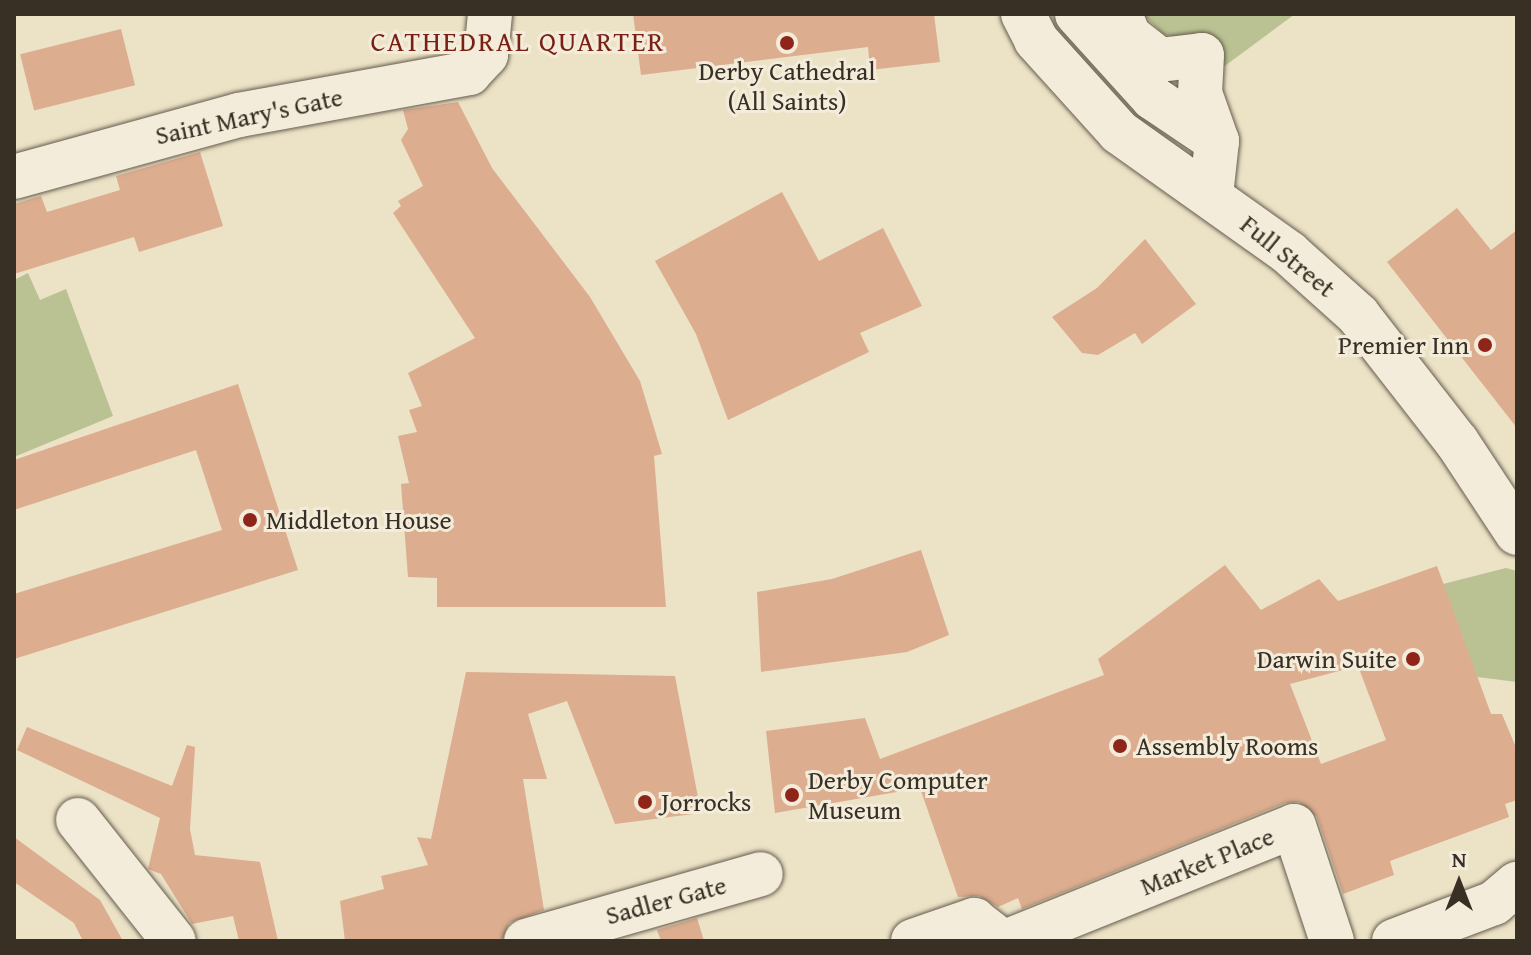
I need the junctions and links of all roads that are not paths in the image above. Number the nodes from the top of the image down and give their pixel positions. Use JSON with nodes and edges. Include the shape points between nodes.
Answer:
{"nodes":[{"id":1,"x":490,"y":14,"type":"edge"},
{"id":2,"x":1092,"y":14,"type":"edge"},
{"id":3,"x":1029,"y":27,"type":"edge"},
{"id":4,"x":1217,"y":141,"type":"junction"},
{"id":5,"x":14,"y":177,"type":"edge"},
{"id":6,"x":1211,"y":195,"type":"junction"},
{"id":7,"x":1517,"y":533,"type":"edge"},
{"id":8,"x":78,"y":820,"type":"dead end"},
{"id":9,"x":761,"y":874,"type":"dead end"},
{"id":10,"x":1517,"y":884,"type":"edge"},
{"id":11,"x":174,"y":941,"type":"edge"},
{"id":12,"x":526,"y":941,"type":"edge"},
{"id":13,"x":913,"y":941,"type":"edge"},
{"id":14,"x":1001,"y":941,"type":"edge"},
{"id":15,"x":1008,"y":941,"type":"edge"},
{"id":16,"x":1332,"y":941,"type":"edge"},
{"id":17,"x":1394,"y":941,"type":"edge"}],
"edges":[{"from":1,"to":5,"type":"street","name":"Saint Mary's Gate","via":[[482,61],[469,73],[239,115]]},
{"from":2,"to":3,"type":"street"},
{"from":2,"to":4,"type":"street","via":[[1153,98]]},
{"from":2,"to":4,"type":"street","via":[[1160,60],[1202,55],[1200,93]]},
{"from":3,"to":6,"type":"street","name":"Full Street","via":[[1119,132]]},
{"from":4,"to":6,"type":"street"},
{"from":6,"to":7,"type":"street","name":"Full Street","via":[[1358,315],[1405,371]]},
{"from":8,"to":11,"type":"street"},
{"from":9,"to":12,"type":"street","name":"Sadler Gate"},
{"from":10,"to":17,"type":"street","via":[[1494,903]]},
{"from":13,"to":14,"type":"street","via":[[974,920]]},
{"from":15,"to":16,"type":"street","name":"Market Place","via":[[1294,826]]}]}
